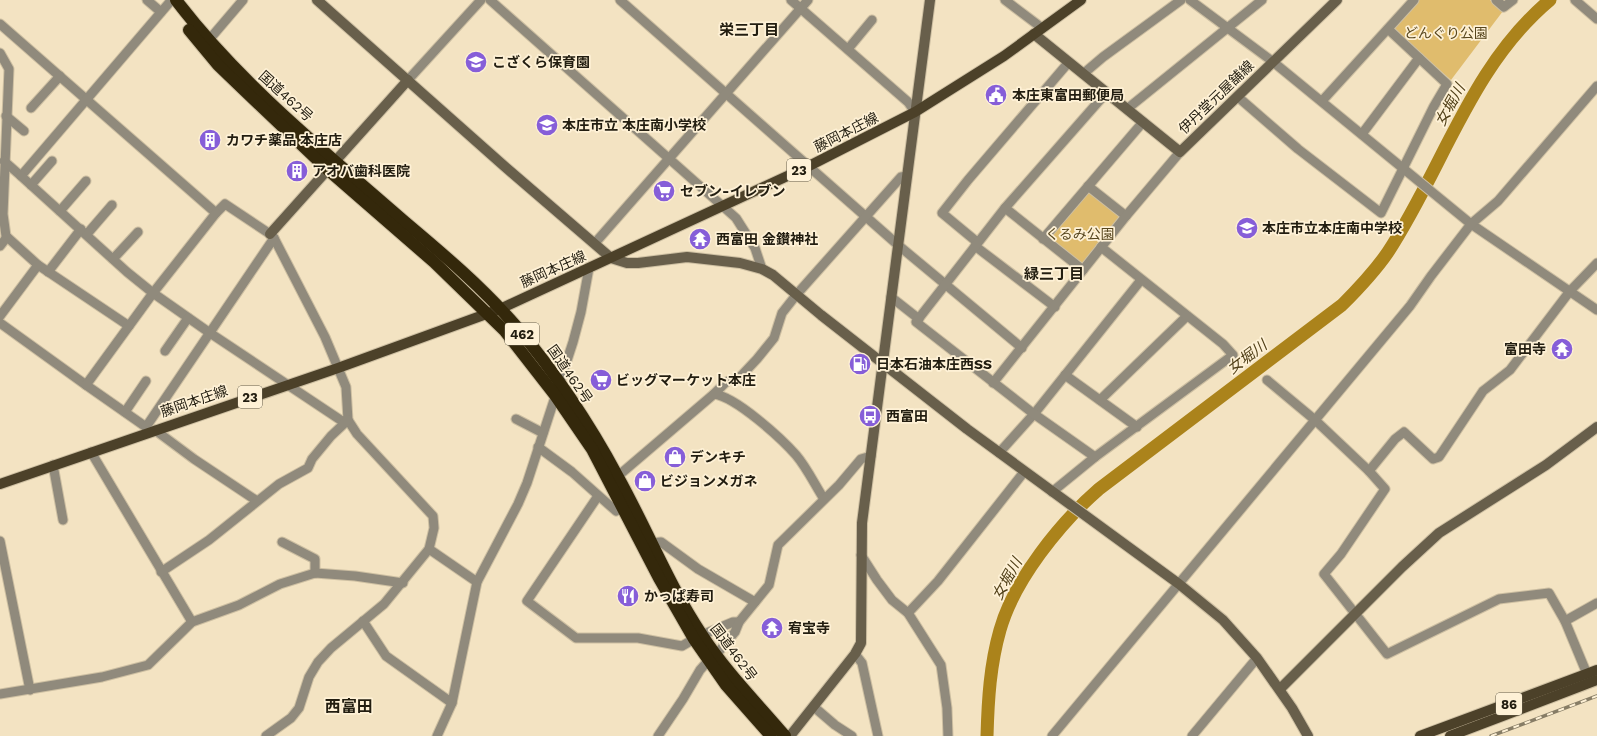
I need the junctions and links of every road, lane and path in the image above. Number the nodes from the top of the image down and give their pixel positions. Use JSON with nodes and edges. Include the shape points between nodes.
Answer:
{"nodes":[{"id":1,"x":147,"y":0,"type":"edge"},
{"id":2,"x":243,"y":0,"type":"edge"},
{"id":3,"x":317,"y":0,"type":"edge"},
{"id":4,"x":481,"y":0,"type":"edge"},
{"id":5,"x":490,"y":0,"type":"edge"},
{"id":6,"x":620,"y":0,"type":"edge"},
{"id":7,"x":791,"y":0,"type":"edge"},
{"id":8,"x":808,"y":0,"type":"edge"},
{"id":9,"x":930,"y":0,"type":"edge"},
{"id":10,"x":1005,"y":0,"type":"edge"},
{"id":11,"x":1081,"y":0,"type":"edge"},
{"id":12,"x":1180,"y":0,"type":"edge"},
{"id":13,"x":1190,"y":0,"type":"edge"},
{"id":14,"x":1262,"y":0,"type":"edge"},
{"id":15,"x":1338,"y":0,"type":"edge"},
{"id":16,"x":1414,"y":0,"type":"edge"},
{"id":17,"x":1496,"y":0,"type":"edge"},
{"id":18,"x":1513,"y":0,"type":"edge"},
{"id":19,"x":1575,"y":0,"type":"edge"},
{"id":20,"x":171,"y":1,"type":"edge"},
{"id":21,"x":801,"y":9,"type":"junction"},
{"id":22,"x":161,"y":12,"type":"junction"},
{"id":23,"x":1597,"y":19,"type":"edge"},
{"id":24,"x":872,"y":20,"type":"dead end"},
{"id":25,"x":0,"y":24,"type":"edge"},
{"id":26,"x":1229,"y":28,"type":"junction"},
{"id":27,"x":1388,"y":29,"type":"junction"},
{"id":28,"x":1038,"y":31,"type":"junction"},
{"id":29,"x":208,"y":40,"type":"junction"},
{"id":30,"x":848,"y":49,"type":"junction"},
{"id":31,"x":0,"y":53,"type":"edge"},
{"id":32,"x":1419,"y":58,"type":"junction"},
{"id":33,"x":1272,"y":61,"type":"junction"},
{"id":34,"x":1068,"y":63,"type":"junction"},
{"id":35,"x":1083,"y":74,"type":"junction"},
{"id":36,"x":60,"y":76,"type":"junction"},
{"id":37,"x":4,"y":80,"type":"edge"},
{"id":38,"x":408,"y":80,"type":"junction"},
{"id":39,"x":1597,"y":86,"type":"edge"},
{"id":40,"x":726,"y":93,"type":"junction"},
{"id":41,"x":1106,"y":93,"type":"junction"},
{"id":42,"x":1238,"y":97,"type":"junction"},
{"id":43,"x":86,"y":99,"type":"junction"},
{"id":44,"x":1322,"y":101,"type":"junction"},
{"id":45,"x":31,"y":108,"type":"dead end"},
{"id":46,"x":1128,"y":110,"type":"junction"},
{"id":47,"x":915,"y":112,"type":"junction"},
{"id":48,"x":4,"y":114,"type":"edge"},
{"id":49,"x":1143,"y":122,"type":"junction"},
{"id":50,"x":24,"y":131,"type":"dead end"},
{"id":51,"x":1362,"y":134,"type":"junction"},
{"id":52,"x":2,"y":147,"type":"edge"},
{"id":53,"x":1180,"y":152,"type":"junction"},
{"id":54,"x":670,"y":158,"type":"junction"},
{"id":55,"x":4,"y":161,"type":"junction"},
{"id":56,"x":52,"y":161,"type":"dead end"},
{"id":57,"x":331,"y":164,"type":"junction"},
{"id":58,"x":809,"y":166,"type":"junction"},
{"id":59,"x":1407,"y":170,"type":"junction"},
{"id":60,"x":21,"y":176,"type":"junction"},
{"id":61,"x":907,"y":176,"type":"junction"},
{"id":62,"x":86,"y":181,"type":"dead end"},
{"id":63,"x":31,"y":185,"type":"junction"},
{"id":64,"x":1088,"y":186,"type":"junction"},
{"id":65,"x":723,"y":204,"type":"junction"},
{"id":66,"x":112,"y":205,"type":"dead end"},
{"id":67,"x":1005,"y":208,"type":"junction"},
{"id":68,"x":60,"y":211,"type":"junction"},
{"id":69,"x":216,"y":212,"type":"junction"},
{"id":70,"x":1126,"y":216,"type":"junction"},
{"id":71,"x":866,"y":217,"type":"junction"},
{"id":72,"x":2,"y":218,"type":"edge"},
{"id":73,"x":1471,"y":224,"type":"junction"},
{"id":74,"x":84,"y":232,"type":"junction"},
{"id":75,"x":138,"y":232,"type":"dead end"},
{"id":76,"x":272,"y":236,"type":"junction"},
{"id":77,"x":7,"y":237,"type":"junction"},
{"id":78,"x":1043,"y":239,"type":"junction"},
{"id":79,"x":595,"y":243,"type":"junction"},
{"id":80,"x":976,"y":244,"type":"junction"},
{"id":81,"x":898,"y":245,"type":"junction"},
{"id":82,"x":0,"y":246,"type":"edge"},
{"id":83,"x":1101,"y":247,"type":"junction"},
{"id":84,"x":611,"y":258,"type":"junction"},
{"id":85,"x":113,"y":259,"type":"junction"},
{"id":86,"x":1597,"y":263,"type":"edge"},
{"id":87,"x":38,"y":265,"type":"junction"},
{"id":88,"x":589,"y":268,"type":"junction"},
{"id":89,"x":762,"y":269,"type":"junction"},
{"id":90,"x":1083,"y":270,"type":"junction"},
{"id":91,"x":48,"y":272,"type":"junction"},
{"id":92,"x":1141,"y":280,"type":"junction"},
{"id":93,"x":945,"y":283,"type":"junction"},
{"id":94,"x":1570,"y":291,"type":"junction"},
{"id":95,"x":153,"y":293,"type":"junction"},
{"id":96,"x":797,"y":294,"type":"junction"},
{"id":97,"x":891,"y":297,"type":"junction"},
{"id":98,"x":1055,"y":307,"type":"junction"},
{"id":99,"x":500,"y":309,"type":"junction"},
{"id":100,"x":1597,"y":310,"type":"edge"},
{"id":101,"x":1,"y":313,"type":"edge"},
{"id":102,"x":488,"y":314,"type":"junction"},
{"id":103,"x":1187,"y":316,"type":"junction"},
{"id":104,"x":188,"y":318,"type":"junction"},
{"id":105,"x":919,"y":319,"type":"junction"},
{"id":106,"x":0,"y":323,"type":"edge"},
{"id":107,"x":129,"y":326,"type":"junction"},
{"id":108,"x":210,"y":333,"type":"junction"},
{"id":109,"x":1022,"y":348,"type":"junction"},
{"id":110,"x":166,"y":351,"type":"dead end"},
{"id":111,"x":884,"y":364,"type":"junction"},
{"id":112,"x":338,"y":368,"type":"junction"},
{"id":113,"x":1065,"y":375,"type":"junction"},
{"id":114,"x":1267,"y":380,"type":"dead end"},
{"id":115,"x":146,"y":381,"type":"dead end"},
{"id":116,"x":560,"y":382,"type":"junction"},
{"id":117,"x":993,"y":383,"type":"junction"},
{"id":118,"x":287,"y":384,"type":"junction"},
{"id":119,"x":86,"y":385,"type":"junction"},
{"id":120,"x":714,"y":394,"type":"junction"},
{"id":121,"x":555,"y":395,"type":"junction"},
{"id":122,"x":1100,"y":400,"type":"junction"},
{"id":123,"x":125,"y":412,"type":"junction"},
{"id":124,"x":1034,"y":414,"type":"junction"},
{"id":125,"x":516,"y":419,"type":"dead end"},
{"id":126,"x":348,"y":420,"type":"junction"},
{"id":127,"x":1315,"y":420,"type":"junction"},
{"id":128,"x":1137,"y":427,"type":"junction"},
{"id":129,"x":1597,"y":427,"type":"edge"},
{"id":130,"x":150,"y":429,"type":"junction"},
{"id":131,"x":543,"y":433,"type":"junction"},
{"id":132,"x":538,"y":447,"type":"junction"},
{"id":133,"x":91,"y":452,"type":"junction"},
{"id":134,"x":999,"y":453,"type":"junction"},
{"id":135,"x":871,"y":456,"type":"junction"},
{"id":136,"x":1094,"y":457,"type":"junction"},
{"id":137,"x":53,"y":465,"type":"junction"},
{"id":138,"x":1369,"y":471,"type":"junction"},
{"id":139,"x":1024,"y":472,"type":"junction"},
{"id":140,"x":618,"y":476,"type":"junction"},
{"id":141,"x":0,"y":484,"type":"edge"},
{"id":142,"x":1052,"y":492,"type":"junction"},
{"id":143,"x":598,"y":496,"type":"junction"},
{"id":144,"x":824,"y":499,"type":"junction"},
{"id":145,"x":257,"y":501,"type":"junction"},
{"id":146,"x":623,"y":506,"type":"junction"},
{"id":147,"x":63,"y":520,"type":"dead end"},
{"id":148,"x":0,"y":541,"type":"edge"},
{"id":149,"x":282,"y":542,"type":"dead end"},
{"id":150,"x":651,"y":543,"type":"junction"},
{"id":151,"x":429,"y":548,"type":"junction"},
{"id":152,"x":860,"y":554,"type":"junction"},
{"id":153,"x":161,"y":572,"type":"junction"},
{"id":154,"x":315,"y":573,"type":"junction"},
{"id":155,"x":477,"y":582,"type":"junction"},
{"id":156,"x":403,"y":583,"type":"junction"},
{"id":157,"x":1179,"y":584,"type":"junction"},
{"id":158,"x":754,"y":602,"type":"junction"},
{"id":159,"x":1597,"y":603,"type":"edge"},
{"id":160,"x":908,"y":613,"type":"junction"},
{"id":161,"x":1356,"y":614,"type":"junction"},
{"id":162,"x":363,"y":621,"type":"junction"},
{"id":163,"x":1565,"y":621,"type":"junction"},
{"id":164,"x":192,"y":622,"type":"junction"},
{"id":165,"x":739,"y":622,"type":"junction"},
{"id":166,"x":698,"y":637,"type":"junction"},
{"id":167,"x":855,"y":654,"type":"junction"},
{"id":168,"x":712,"y":658,"type":"junction"},
{"id":169,"x":1257,"y":658,"type":"junction"},
{"id":170,"x":1597,"y":670,"type":"edge"},
{"id":171,"x":1587,"y":674,"type":"junction"},
{"id":172,"x":1597,"y":680,"type":"edge"},
{"id":173,"x":1280,"y":689,"type":"junction"},
{"id":174,"x":30,"y":690,"type":"junction"},
{"id":175,"x":0,"y":694,"type":"edge"},
{"id":176,"x":452,"y":703,"type":"junction"},
{"id":177,"x":814,"y":707,"type":"junction"},
{"id":178,"x":876,"y":733,"type":"edge"},
{"id":179,"x":266,"y":736,"type":"edge"},
{"id":180,"x":437,"y":736,"type":"edge"},
{"id":181,"x":658,"y":736,"type":"edge"},
{"id":182,"x":771,"y":736,"type":"edge"},
{"id":183,"x":785,"y":736,"type":"edge"},
{"id":184,"x":790,"y":736,"type":"edge"},
{"id":185,"x":852,"y":736,"type":"edge"},
{"id":186,"x":867,"y":736,"type":"edge"},
{"id":187,"x":948,"y":736,"type":"edge"},
{"id":188,"x":1052,"y":736,"type":"edge"},
{"id":189,"x":1192,"y":736,"type":"edge"},
{"id":190,"x":1308,"y":736,"type":"edge"},
{"id":191,"x":1420,"y":736,"type":"edge"},
{"id":192,"x":1450,"y":736,"type":"edge"}],
"edges":[{"from":1,"to":22,"type":"street"},
{"from":2,"to":29,"type":"street"},
{"from":3,"to":38,"type":"street"},
{"from":4,"to":38,"type":"street"},
{"from":5,"to":54,"type":"street"},
{"from":6,"to":40,"type":"street"},
{"from":7,"to":21,"type":"street"},
{"from":8,"to":21,"type":"street"},
{"from":9,"to":47,"type":"street"},
{"from":10,"to":28,"type":"street"},
{"from":11,"to":28,"type":"main road","name":"藤岡本庄線","number":"23"},
{"from":12,"to":35,"type":"street"},
{"from":13,"to":26,"type":"street"},
{"from":14,"to":26,"type":"street"},
{"from":15,"to":33,"type":"street","name":"伊丹堂元屋舗線"},
{"from":16,"to":27,"type":"street"},
{"from":17,"to":18,"type":"street","via":[[1504,7]]},
{"from":19,"to":23,"type":"street"},
{"from":20,"to":22,"type":"street"},
{"from":20,"to":29,"type":"highway","name":"国道462号","number":"462"},
{"from":20,"to":57,"type":"highway","name":"国道462号","number":"462","via":[[192,35],[218,65]]},
{"from":21,"to":30,"type":"street"},
{"from":21,"to":40,"type":"street"},
{"from":22,"to":43,"type":"street"},
{"from":24,"to":30,"type":"street"},
{"from":25,"to":36,"type":"street"},
{"from":26,"to":33,"type":"street"},
{"from":26,"to":46,"type":"street"},
{"from":27,"to":32,"type":"street"},
{"from":27,"to":44,"type":"street"},
{"from":28,"to":34,"type":"street","name":"伊丹堂元屋舗線"},
{"from":28,"to":47,"type":"main road","name":"藤岡本庄線","number":"23","via":[[998,60]]},
{"from":29,"to":57,"type":"highway","name":"国道462号","number":"462"},
{"from":30,"to":47,"type":"street","via":[[908,102]]},
{"from":31,"to":37,"type":"street","via":[[9,68]]},
{"from":32,"to":51,"type":"street"},
{"from":32,"to":59,"type":"street","via":[[1447,84]]},
{"from":33,"to":42,"type":"street","name":"伊丹堂元屋舗線"},
{"from":33,"to":44,"type":"street"},
{"from":34,"to":35,"type":"street","name":"伊丹堂元屋舗線"},
{"from":34,"to":80,"type":"street","via":[[942,213]]},
{"from":35,"to":41,"type":"street","name":"伊丹堂元屋舗線"},
{"from":36,"to":43,"type":"street"},
{"from":36,"to":45,"type":"street"},
{"from":37,"to":48,"type":"street"},
{"from":38,"to":57,"type":"street"},
{"from":38,"to":79,"type":"street"},
{"from":39,"to":73,"type":"street","via":[[1498,201]]},
{"from":40,"to":54,"type":"street"},
{"from":40,"to":58,"type":"street"},
{"from":41,"to":46,"type":"street","name":"伊丹堂元屋舗線"},
{"from":41,"to":67,"type":"street"},
{"from":42,"to":53,"type":"street","name":"伊丹堂元屋舗線"},
{"from":42,"to":59,"type":"street","via":[[1298,149],[1381,213]]},
{"from":43,"to":60,"type":"street"},
{"from":43,"to":69,"type":"street"},
{"from":44,"to":51,"type":"street"},
{"from":46,"to":49,"type":"street","name":"伊丹堂元屋舗線"},
{"from":47,"to":58,"type":"main road","name":"藤岡本庄線","number":"23"},
{"from":47,"to":61,"type":"street"},
{"from":48,"to":50,"type":"street"},
{"from":48,"to":52,"type":"street"},
{"from":49,"to":53,"type":"street","name":"伊丹堂元屋舗線"},
{"from":49,"to":64,"type":"street"},
{"from":51,"to":59,"type":"street"},
{"from":52,"to":55,"type":"street"},
{"from":53,"to":70,"type":"street"},
{"from":54,"to":65,"type":"street"},
{"from":54,"to":79,"type":"street"},
{"from":55,"to":60,"type":"street"},
{"from":55,"to":72,"type":"street"},
{"from":56,"to":63,"type":"street"},
{"from":57,"to":76,"type":"street"},
{"from":57,"to":99,"type":"highway","name":"国道462号","number":"462","via":[[442,254]]},
{"from":57,"to":102,"type":"highway","name":"国道462号","number":"462"},
{"from":58,"to":65,"type":"main road","name":"藤岡本庄線","number":"23"},
{"from":58,"to":71,"type":"street"},
{"from":59,"to":73,"type":"street"},
{"from":60,"to":63,"type":"street"},
{"from":61,"to":71,"type":"street","via":[[901,177]]},
{"from":61,"to":81,"type":"street"},
{"from":62,"to":68,"type":"street"},
{"from":63,"to":68,"type":"street"},
{"from":64,"to":70,"type":"street"},
{"from":64,"to":78,"type":"street"},
{"from":65,"to":84,"type":"main road","name":"藤岡本庄線","number":"23"},
{"from":65,"to":89,"type":"street","via":[[745,230]]},
{"from":66,"to":74,"type":"street"},
{"from":67,"to":78,"type":"street"},
{"from":67,"to":80,"type":"street"},
{"from":68,"to":74,"type":"street"},
{"from":69,"to":76,"type":"street","via":[[225,204]]},
{"from":69,"to":95,"type":"street"},
{"from":70,"to":83,"type":"street"},
{"from":71,"to":81,"type":"street"},
{"from":71,"to":96,"type":"street"},
{"from":72,"to":77,"type":"street"},
{"from":73,"to":94,"type":"street"},
{"from":73,"to":127,"type":"street","via":[[1410,306]]},
{"from":74,"to":85,"type":"street"},
{"from":74,"to":91,"type":"street"},
{"from":75,"to":85,"type":"street"},
{"from":76,"to":108,"type":"street"},
{"from":76,"to":112,"type":"street","via":[[310,306]]},
{"from":77,"to":82,"type":"street"},
{"from":77,"to":87,"type":"street"},
{"from":78,"to":90,"type":"street"},
{"from":79,"to":84,"type":"street"},
{"from":80,"to":93,"type":"street"},
{"from":80,"to":98,"type":"street"},
{"from":81,"to":93,"type":"street"},
{"from":81,"to":97,"type":"street"},
{"from":83,"to":90,"type":"street"},
{"from":83,"to":92,"type":"street"},
{"from":84,"to":88,"type":"main road","name":"藤岡本庄線","number":"23"},
{"from":84,"to":89,"type":"street","via":[[638,264],[687,257],[740,263]]},
{"from":85,"to":95,"type":"street"},
{"from":86,"to":94,"type":"street"},
{"from":87,"to":91,"type":"street"},
{"from":87,"to":101,"type":"street"},
{"from":88,"to":99,"type":"main road","name":"藤岡本庄線","number":"23"},
{"from":88,"to":116,"type":"street","via":[[581,312]]},
{"from":89,"to":96,"type":"street"},
{"from":90,"to":98,"type":"street"},
{"from":91,"to":107,"type":"street"},
{"from":92,"to":103,"type":"street"},
{"from":92,"to":113,"type":"street"},
{"from":93,"to":105,"type":"street"},
{"from":93,"to":109,"type":"street"},
{"from":94,"to":100,"type":"street"},
{"from":94,"to":138,"type":"street","via":[[1510,370],[1483,391],[1439,457],[1433,459],[1404,432],[1395,439]]},
{"from":95,"to":104,"type":"street"},
{"from":95,"to":107,"type":"street"},
{"from":96,"to":111,"type":"street"},
{"from":96,"to":120,"type":"street","via":[[782,313],[774,338],[758,359],[741,376],[726,382]]},
{"from":97,"to":105,"type":"street"},
{"from":97,"to":111,"type":"street"},
{"from":98,"to":109,"type":"street"},
{"from":99,"to":102,"type":"main road","name":"藤岡本庄線","number":"23"},
{"from":99,"to":116,"type":"highway","name":"国道462号","number":"462"},
{"from":102,"to":112,"type":"main road","name":"藤岡本庄線","number":"23"},
{"from":102,"to":121,"type":"highway","name":"国道462号","number":"462","via":[[505,331]]},
{"from":103,"to":122,"type":"street"},
{"from":103,"to":128,"type":"street","via":[[1233,355]]},
{"from":104,"to":108,"type":"street"},
{"from":104,"to":110,"type":"street"},
{"from":105,"to":117,"type":"street","via":[[916,322]]},
{"from":106,"to":119,"type":"street"},
{"from":107,"to":119,"type":"street"},
{"from":108,"to":118,"type":"street"},
{"from":108,"to":130,"type":"street"},
{"from":109,"to":117,"type":"street"},
{"from":111,"to":134,"type":"street"},
{"from":111,"to":135,"type":"street"},
{"from":112,"to":118,"type":"main road","name":"藤岡本庄線","number":"23"},
{"from":112,"to":126,"type":"street","via":[[346,387]]},
{"from":113,"to":122,"type":"street"},
{"from":113,"to":124,"type":"street"},
{"from":114,"to":127,"type":"street"},
{"from":115,"to":123,"type":"street"},
{"from":116,"to":121,"type":"street"},
{"from":116,"to":140,"type":"highway","name":"国道462号","number":"462"},
{"from":117,"to":124,"type":"street"},
{"from":118,"to":126,"type":"street","via":[[342,421]]},
{"from":118,"to":130,"type":"main road","name":"藤岡本庄線","number":"23"},
{"from":119,"to":123,"type":"street"},
{"from":120,"to":140,"type":"street"},
{"from":120,"to":144,"type":"street","via":[[735,402],[797,456]]},
{"from":121,"to":131,"type":"street"},
{"from":121,"to":146,"type":"highway","name":"国道462号","number":"462","via":[[592,449]]},
{"from":122,"to":128,"type":"street"},
{"from":123,"to":130,"type":"street"},
{"from":124,"to":134,"type":"street"},
{"from":124,"to":136,"type":"street"},
{"from":125,"to":131,"type":"street"},
{"from":126,"to":145,"type":"street","via":[[317,453],[308,468],[279,484]]},
{"from":126,"to":151,"type":"street","via":[[356,434],[433,516],[434,528]]},
{"from":127,"to":138,"type":"street"},
{"from":127,"to":157,"type":"street"},
{"from":128,"to":136,"type":"street"},
{"from":129,"to":161,"type":"street","via":[[1546,465],[1439,533]]},
{"from":130,"to":133,"type":"main road","name":"藤岡本庄線","number":"23"},
{"from":130,"to":145,"type":"street"},
{"from":131,"to":132,"type":"street"},
{"from":132,"to":143,"type":"street","via":[[572,472]]},
{"from":132,"to":155,"type":"street","via":[[518,504]]},
{"from":133,"to":137,"type":"main road","name":"藤岡本庄線","number":"23"},
{"from":133,"to":153,"type":"street"},
{"from":134,"to":139,"type":"street"},
{"from":135,"to":144,"type":"street","via":[[861,459]]},
{"from":135,"to":152,"type":"street"},
{"from":136,"to":142,"type":"street"},
{"from":137,"to":141,"type":"main road","name":"藤岡本庄線","number":"23"},
{"from":137,"to":147,"type":"street"},
{"from":138,"to":161,"type":"street","via":[[1385,489],[1341,554],[1324,574]]},
{"from":139,"to":142,"type":"street"},
{"from":139,"to":160,"type":"street","via":[[938,582]]},
{"from":140,"to":150,"type":"highway","name":"国道462号","number":"462"},
{"from":142,"to":157,"type":"street"},
{"from":143,"to":146,"type":"street","via":[[616,511]]},
{"from":143,"to":166,"type":"street","via":[[527,601],[576,638],[638,638],[682,646]]},
{"from":144,"to":158,"type":"street","via":[[778,545],[769,584]]},
{"from":145,"to":153,"type":"street","via":[[209,540]]},
{"from":146,"to":166,"type":"highway","name":"国道462号","number":"462","via":[[659,578]]},
{"from":148,"to":174,"type":"street"},
{"from":149,"to":154,"type":"street","via":[[315,559]]},
{"from":150,"to":158,"type":"street","via":[[661,542],[698,569]]},
{"from":150,"to":166,"type":"highway","name":"国道462号","number":"462"},
{"from":151,"to":155,"type":"street"},
{"from":151,"to":156,"type":"street"},
{"from":152,"to":160,"type":"street","via":[[892,600]]},
{"from":152,"to":167,"type":"street","via":[[861,637]]},
{"from":153,"to":164,"type":"street"},
{"from":154,"to":156,"type":"street"},
{"from":154,"to":164,"type":"street","via":[[280,584],[239,605]]},
{"from":155,"to":176,"type":"street"},
{"from":156,"to":162,"type":"street","via":[[384,604]]},
{"from":157,"to":169,"type":"street","via":[[1223,620]]},
{"from":157,"to":188,"type":"street"},
{"from":158,"to":165,"type":"street"},
{"from":159,"to":163,"type":"street"},
{"from":160,"to":187,"type":"street","via":[[941,665]]},
{"from":161,"to":163,"type":"street","via":[[1388,654],[1499,599],[1550,593]]},
{"from":161,"to":173,"type":"street"},
{"from":162,"to":176,"type":"street","via":[[386,656]]},
{"from":162,"to":179,"type":"street","via":[[318,662],[309,676],[299,708],[291,718]]},
{"from":163,"to":171,"type":"street"},
{"from":164,"to":174,"type":"street","via":[[148,665],[102,677]]},
{"from":165,"to":166,"type":"street","via":[[733,622]]},
{"from":165,"to":168,"type":"street","via":[[735,632]]},
{"from":166,"to":168,"type":"highway","name":"国道462号","number":"462"},
{"from":167,"to":177,"type":"street"},
{"from":167,"to":178,"type":"street","via":[[862,663]]},
{"from":168,"to":181,"type":"street","via":[[700,670]]},
{"from":168,"to":182,"type":"highway","name":"国道462号","number":"462","via":[[726,685]]},
{"from":168,"to":183,"type":"highway","name":"国道462号","number":"462"},
{"from":169,"to":173,"type":"street"},
{"from":169,"to":189,"type":"street"},
{"from":170,"to":171,"type":"main road","number":"86"},
{"from":171,"to":191,"type":"main road","number":"86"},
{"from":172,"to":192,"type":"main road","number":"86"},
{"from":173,"to":190,"type":"street"},
{"from":174,"to":175,"type":"street"},
{"from":176,"to":180,"type":"street"},
{"from":177,"to":184,"type":"street"},
{"from":177,"to":185,"type":"street"},
{"from":178,"to":186,"type":"street"}]}
